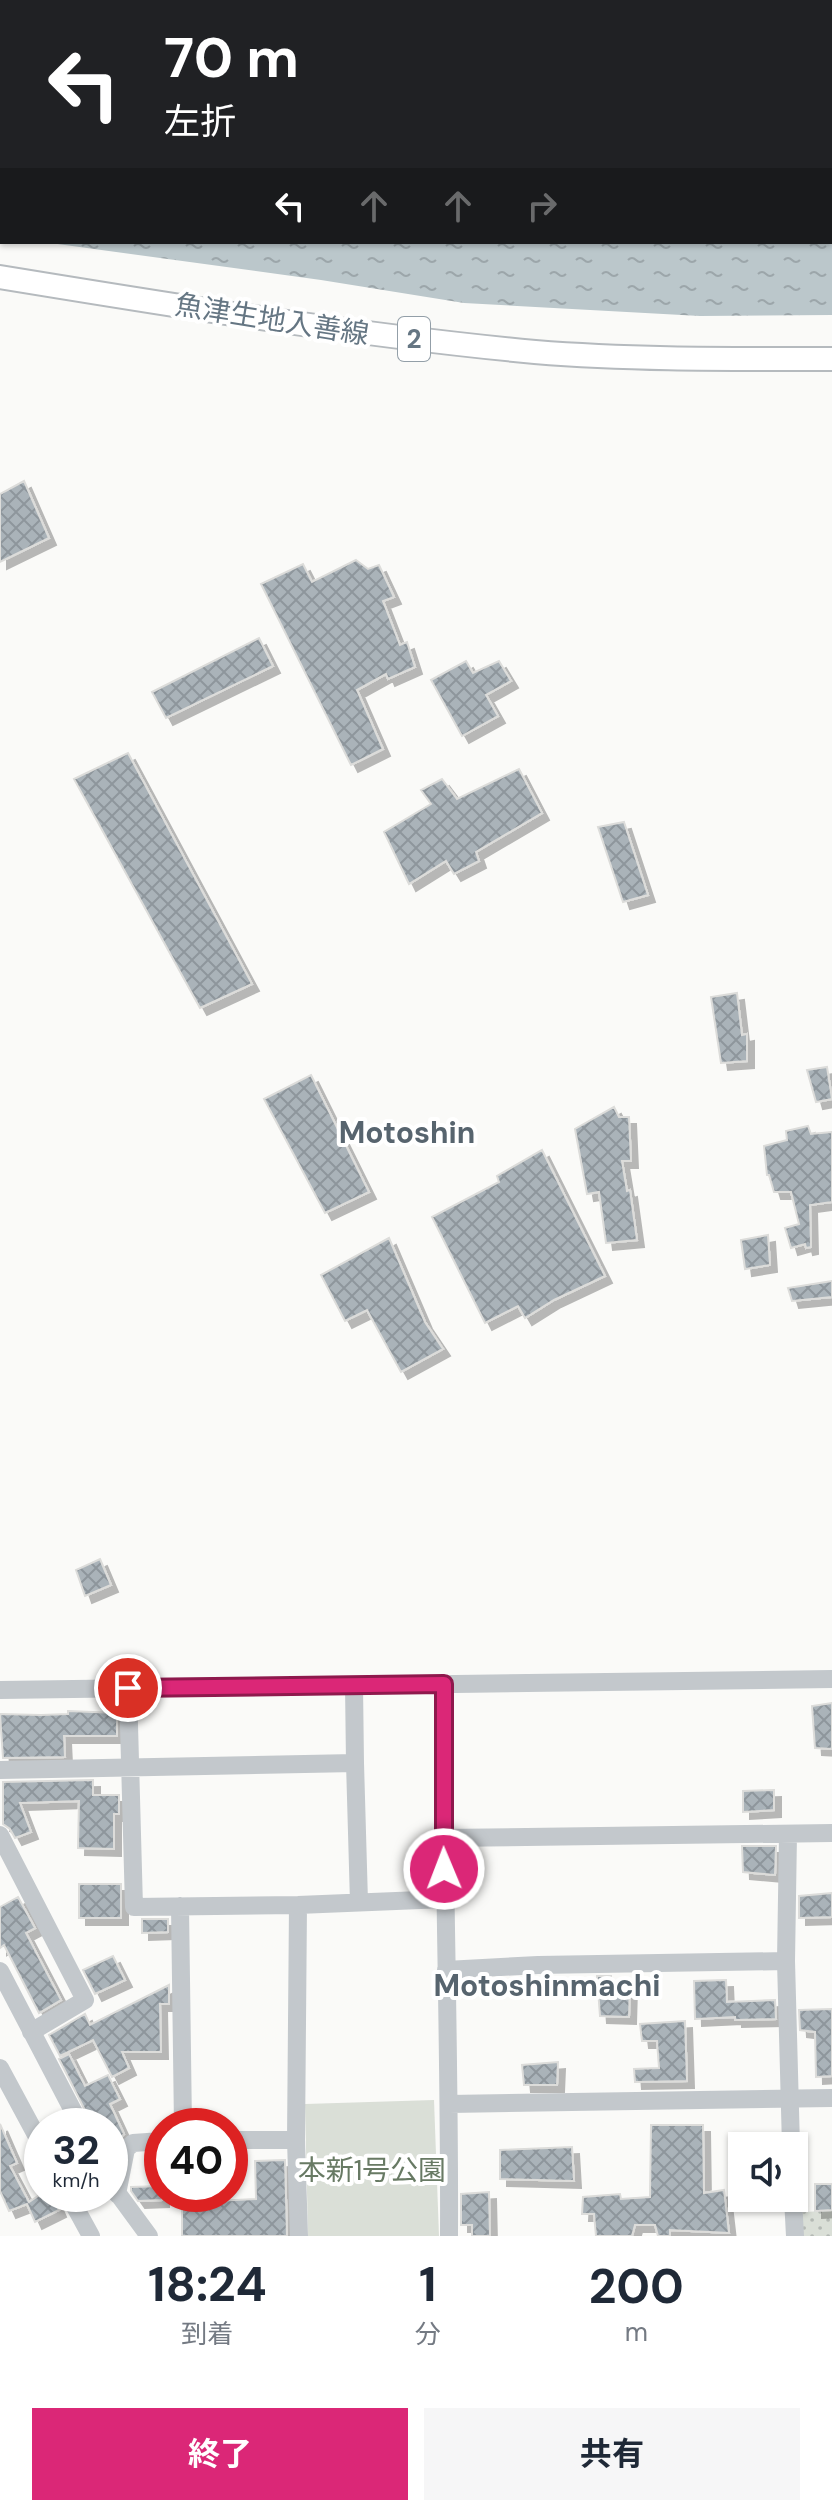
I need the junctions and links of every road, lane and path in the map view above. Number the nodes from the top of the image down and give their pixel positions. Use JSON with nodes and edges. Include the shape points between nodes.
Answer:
{"nodes":[{"id":1,"x":0,"y":277,"type":"edge"},
{"id":2,"x":832,"y":359,"type":"edge"},
{"id":3,"x":832,"y":1679,"type":"edge"},
{"id":4,"x":444,"y":1684,"type":"junction"},
{"id":5,"x":354,"y":1685,"type":"junction"},
{"id":6,"x":128,"y":1688,"type":"junction"},
{"id":7,"x":0,"y":1690,"type":"edge"},
{"id":8,"x":355,"y":1763,"type":"junction"},
{"id":9,"x":130,"y":1768,"type":"junction"},
{"id":10,"x":0,"y":1770,"type":"edge"},
{"id":11,"x":832,"y":1833,"type":"edge"},
{"id":12,"x":788,"y":1834,"type":"junction"},
{"id":13,"x":0,"y":1835,"type":"edge"},
{"id":14,"x":443,"y":1838,"type":"junction"},
{"id":15,"x":4,"y":1855,"type":"edge"},
{"id":16,"x":445,"y":1899,"type":"junction"},
{"id":17,"x":359,"y":1902,"type":"junction"},
{"id":18,"x":298,"y":1905,"type":"junction"},
{"id":19,"x":180,"y":1906,"type":"junction"},
{"id":20,"x":786,"y":1961,"type":"junction"},
{"id":21,"x":446,"y":1970,"type":"junction"},
{"id":22,"x":0,"y":1971,"type":"edge"},
{"id":23,"x":31,"y":2032,"type":"junction"},
{"id":24,"x":0,"y":2068,"type":"edge"},
{"id":25,"x":832,"y":2098,"type":"edge"},
{"id":26,"x":789,"y":2099,"type":"junction"},
{"id":27,"x":449,"y":2104,"type":"junction"},
{"id":28,"x":71,"y":2108,"type":"edge"},
{"id":29,"x":183,"y":2108,"type":"edge"},
{"id":30,"x":24,"y":2113,"type":"edge"},
{"id":31,"x":790,"y":2132,"type":"edge"},
{"id":32,"x":248,"y":2140,"type":"edge"},
{"id":33,"x":296,"y":2140,"type":"junction"},
{"id":34,"x":128,"y":2207,"type":"edge"},
{"id":35,"x":78,"y":2212,"type":"edge"},
{"id":36,"x":794,"y":2212,"type":"edge"},
{"id":37,"x":91,"y":2236,"type":"edge"},
{"id":38,"x":149,"y":2236,"type":"edge"},
{"id":39,"x":299,"y":2236,"type":"edge"},
{"id":40,"x":449,"y":2236,"type":"edge"},
{"id":41,"x":795,"y":2236,"type":"edge"}],
"edges":[{"from":1,"to":2,"type":"main road","name":"魚津生地入善線","number":"2","via":[[380,335],[537,352]]},
{"from":3,"to":4,"type":"street"},
{"from":4,"to":5,"type":"street"},
{"from":4,"to":14,"type":"street"},
{"from":5,"to":6,"type":"street"},
{"from":5,"to":8,"type":"street"},
{"from":6,"to":7,"type":"street"},
{"from":6,"to":9,"type":"street"},
{"from":8,"to":9,"type":"street"},
{"from":8,"to":17,"type":"street"},
{"from":9,"to":10,"type":"street"},
{"from":9,"to":19,"type":"street","via":[[134,1907]]},
{"from":11,"to":12,"type":"street"},
{"from":12,"to":14,"type":"street"},
{"from":12,"to":20,"type":"street"},
{"from":13,"to":15,"type":"street"},
{"from":14,"to":16,"type":"street"},
{"from":15,"to":23,"type":"street","via":[[85,2000]]},
{"from":16,"to":17,"type":"street"},
{"from":16,"to":21,"type":"street"},
{"from":17,"to":18,"type":"street"},
{"from":18,"to":19,"type":"street"},
{"from":18,"to":33,"type":"street"},
{"from":19,"to":29,"type":"street"},
{"from":20,"to":21,"type":"street"},
{"from":20,"to":26,"type":"street"},
{"from":21,"to":27,"type":"street"},
{"from":22,"to":23,"type":"street"},
{"from":23,"to":28,"type":"street"},
{"from":24,"to":30,"type":"street"},
{"from":25,"to":26,"type":"street"},
{"from":26,"to":27,"type":"street"},
{"from":26,"to":31,"type":"street"},
{"from":27,"to":40,"type":"street"},
{"from":32,"to":33,"type":"street"},
{"from":33,"to":39,"type":"street"},
{"from":34,"to":38,"type":"street"},
{"from":35,"to":37,"type":"street"},
{"from":36,"to":41,"type":"street"}]}
